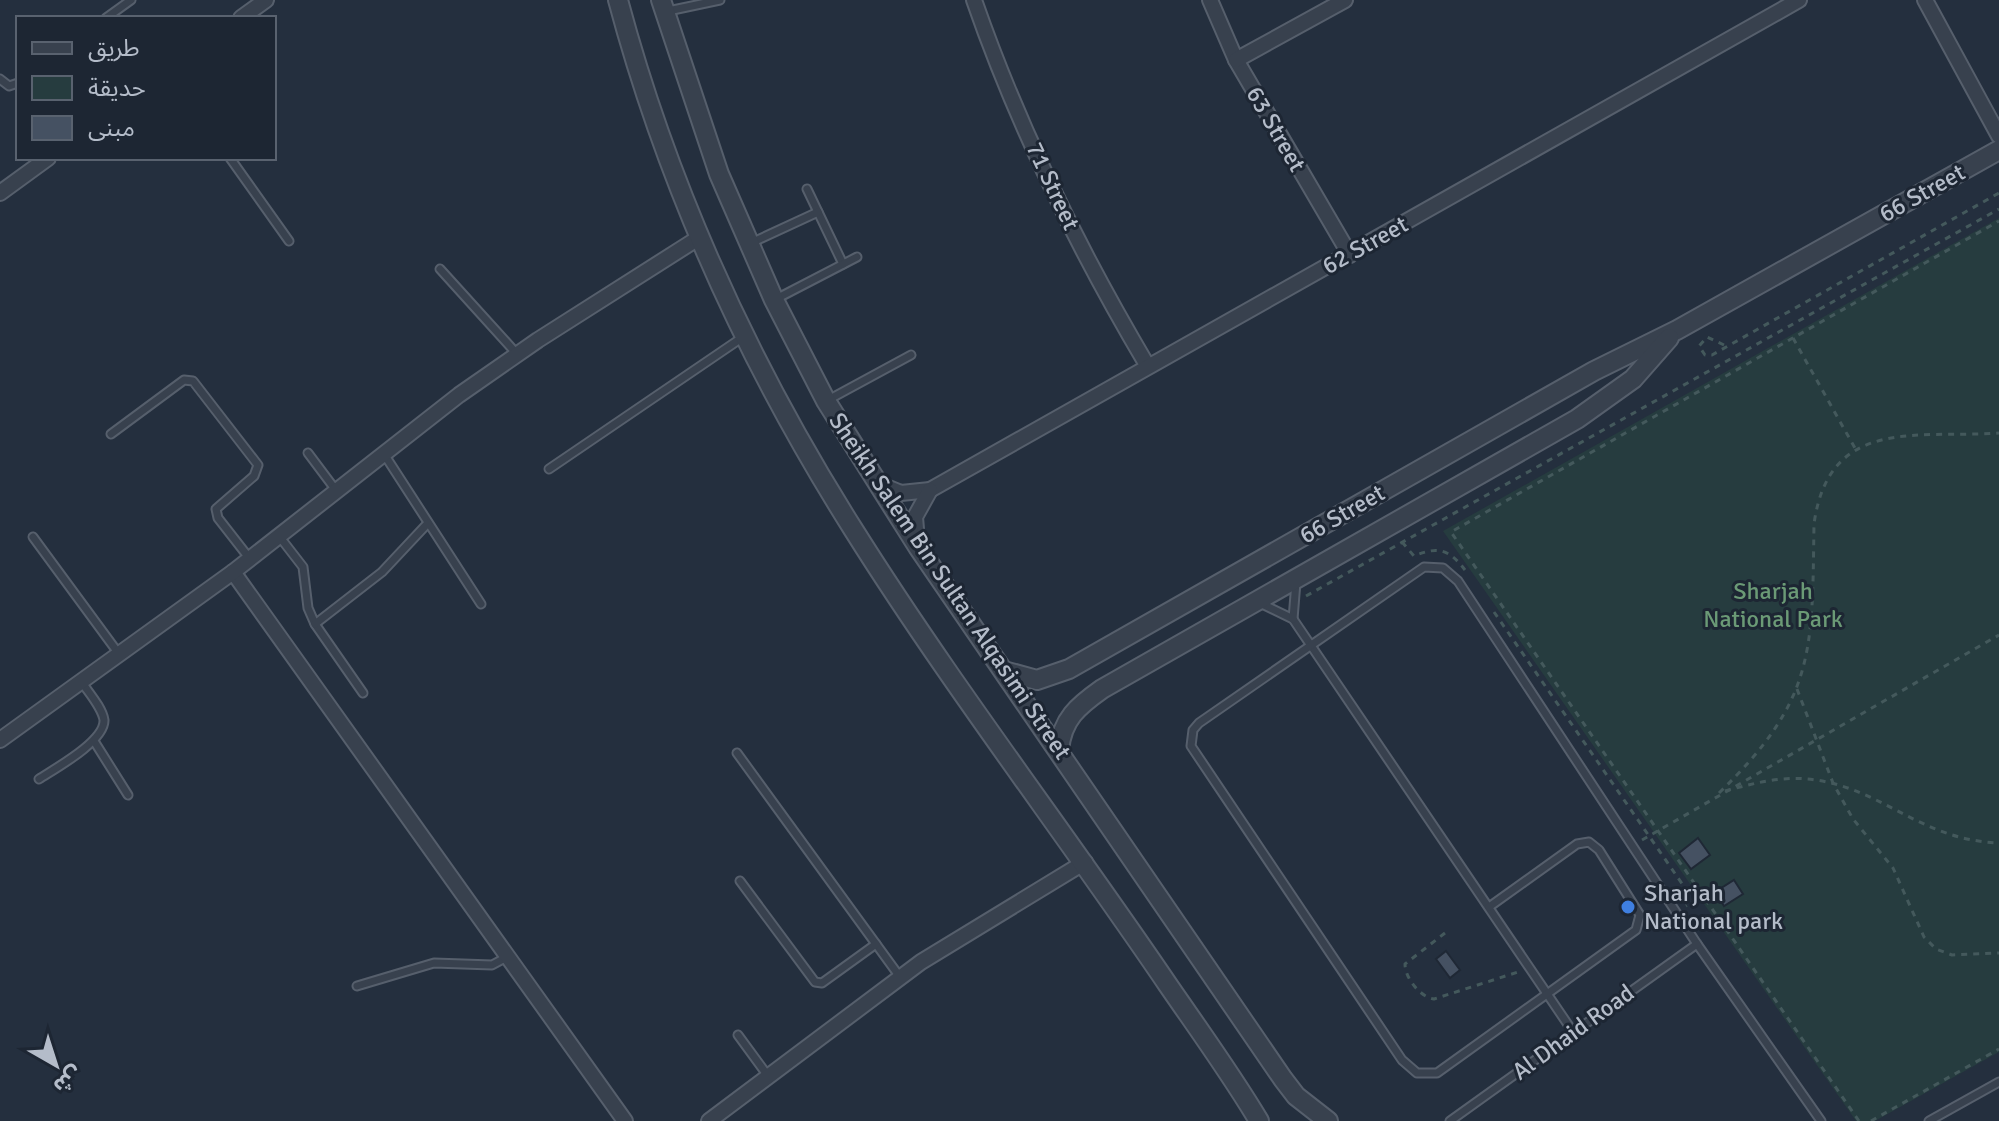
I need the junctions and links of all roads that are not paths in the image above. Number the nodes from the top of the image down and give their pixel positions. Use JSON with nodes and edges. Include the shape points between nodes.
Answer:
{"nodes":[{"id":1,"x":114,"y":0,"type":"edge"},
{"id":2,"x":131,"y":0,"type":"edge"},
{"id":3,"x":266,"y":0,"type":"edge"},
{"id":4,"x":618,"y":0,"type":"edge"},
{"id":5,"x":720,"y":0,"type":"edge"},
{"id":6,"x":974,"y":0,"type":"edge"},
{"id":7,"x":1210,"y":0,"type":"edge"},
{"id":8,"x":1345,"y":0,"type":"edge"},
{"id":9,"x":1799,"y":0,"type":"edge"},
{"id":10,"x":1925,"y":0,"type":"edge"},
{"id":11,"x":662,"y":6,"type":"edge"},
{"id":12,"x":120,"y":8,"type":"junction"},
{"id":13,"x":109,"y":16,"type":"edge"},
{"id":14,"x":244,"y":16,"type":"edge"},
{"id":15,"x":1236,"y":60,"type":"junction"},
{"id":16,"x":1999,"y":136,"type":"edge"},
{"id":17,"x":1999,"y":150,"type":"edge"},
{"id":18,"x":45,"y":160,"type":"edge"},
{"id":19,"x":231,"y":160,"type":"edge"},
{"id":20,"x":807,"y":189,"type":"dead end"},
{"id":21,"x":0,"y":193,"type":"edge"},
{"id":22,"x":818,"y":212,"type":"junction"},
{"id":23,"x":700,"y":237,"type":"junction"},
{"id":24,"x":289,"y":241,"type":"dead end"},
{"id":25,"x":748,"y":244,"type":"junction"},
{"id":26,"x":1350,"y":255,"type":"junction"},
{"id":27,"x":857,"y":257,"type":"dead end"},
{"id":28,"x":843,"y":264,"type":"junction"},
{"id":29,"x":440,"y":269,"type":"dead end"},
{"id":30,"x":774,"y":300,"type":"junction"},
{"id":31,"x":1677,"y":330,"type":"junction"},
{"id":32,"x":745,"y":336,"type":"junction"},
{"id":33,"x":517,"y":354,"type":"junction"},
{"id":34,"x":911,"y":355,"type":"dead end"},
{"id":35,"x":1147,"y":365,"type":"junction"},
{"id":36,"x":1594,"y":371,"type":"junction"},
{"id":37,"x":1614,"y":395,"type":"junction"},
{"id":38,"x":826,"y":401,"type":"junction"},
{"id":39,"x":111,"y":434,"type":"dead end"},
{"id":40,"x":382,"y":452,"type":"junction"},
{"id":41,"x":308,"y":453,"type":"dead end"},
{"id":42,"x":549,"y":469,"type":"dead end"},
{"id":43,"x":874,"y":481,"type":"junction"},
{"id":44,"x":335,"y":489,"type":"junction"},
{"id":45,"x":930,"y":490,"type":"junction"},
{"id":46,"x":428,"y":523,"type":"junction"},
{"id":47,"x":278,"y":535,"type":"junction"},
{"id":48,"x":33,"y":537,"type":"dead end"},
{"id":49,"x":918,"y":547,"type":"junction"},
{"id":50,"x":250,"y":559,"type":"junction"},
{"id":51,"x":233,"y":572,"type":"junction"},
{"id":52,"x":1298,"y":577,"type":"junction"},
{"id":53,"x":1254,"y":602,"type":"junction"},
{"id":54,"x":481,"y":604,"type":"dead end"},
{"id":55,"x":1293,"y":619,"type":"junction"},
{"id":56,"x":315,"y":624,"type":"junction"},
{"id":57,"x":1115,"y":644,"type":"junction"},
{"id":58,"x":1311,"y":645,"type":"junction"},
{"id":59,"x":119,"y":654,"type":"junction"},
{"id":60,"x":1004,"y":671,"type":"junction"},
{"id":61,"x":81,"y":681,"type":"junction"},
{"id":62,"x":1102,"y":689,"type":"junction"},
{"id":63,"x":363,"y":693,"type":"dead end"},
{"id":64,"x":0,"y":740,"type":"edge"},
{"id":65,"x":94,"y":741,"type":"junction"},
{"id":66,"x":1059,"y":750,"type":"junction"},
{"id":67,"x":737,"y":753,"type":"dead end"},
{"id":68,"x":39,"y":779,"type":"dead end"},
{"id":69,"x":128,"y":795,"type":"dead end"},
{"id":70,"x":1085,"y":862,"type":"junction"},
{"id":71,"x":740,"y":881,"type":"dead end"},
{"id":72,"x":1489,"y":907,"type":"junction"},
{"id":73,"x":876,"y":944,"type":"junction"},
{"id":74,"x":1697,"y":944,"type":"junction"},
{"id":75,"x":507,"y":957,"type":"junction"},
{"id":76,"x":900,"y":977,"type":"junction"},
{"id":77,"x":357,"y":986,"type":"dead end"},
{"id":78,"x":1549,"y":996,"type":"junction"},
{"id":79,"x":1573,"y":1032,"type":"junction"},
{"id":80,"x":738,"y":1035,"type":"dead end"},
{"id":81,"x":770,"y":1078,"type":"junction"},
{"id":82,"x":1999,"y":1082,"type":"edge"},
{"id":83,"x":1819,"y":1119,"type":"edge"},
{"id":84,"x":625,"y":1121,"type":"edge"},
{"id":85,"x":709,"y":1121,"type":"edge"},
{"id":86,"x":1259,"y":1121,"type":"edge"},
{"id":87,"x":1328,"y":1121,"type":"edge"},
{"id":88,"x":1450,"y":1121,"type":"edge"},
{"id":89,"x":1929,"y":1121,"type":"edge"}],
"edges":[{"from":1,"to":12,"type":"lane"},
{"from":2,"to":12,"type":"lane"},
{"from":3,"to":14,"type":"street"},
{"from":4,"to":23,"type":"street","name":"Sheikh Salem Bin Sultan Alqasimi Street","via":[[645,93]]},
{"from":5,"to":11,"type":"lane"},
{"from":6,"to":35,"type":"street","name":"71 Street","via":[[1047,175]]},
{"from":7,"to":15,"type":"street","name":"63 Street"},
{"from":8,"to":15,"type":"street"},
{"from":9,"to":26,"type":"street","name":"62 Street"},
{"from":10,"to":16,"type":"street"},
{"from":11,"to":25,"type":"street","name":"Sheikh Salem Bin Sultan Alqasimi Street","via":[[694,107]]},
{"from":12,"to":13,"type":"lane"},
{"from":15,"to":26,"type":"street","name":"63 Street"},
{"from":17,"to":31,"type":"street","name":"66 Street"},
{"from":18,"to":21,"type":"street"},
{"from":19,"to":24,"type":"lane"},
{"from":20,"to":22,"type":"lane"},
{"from":22,"to":25,"type":"lane"},
{"from":22,"to":28,"type":"lane"},
{"from":23,"to":32,"type":"street","name":"Sheikh Salem Bin Sultan Alqasimi Street"},
{"from":23,"to":33,"type":"street"},
{"from":25,"to":30,"type":"street","name":"Sheikh Salem Bin Sultan Alqasimi Street"},
{"from":26,"to":35,"type":"street","name":"62 Street"},
{"from":27,"to":28,"type":"lane"},
{"from":28,"to":30,"type":"lane"},
{"from":29,"to":33,"type":"lane"},
{"from":30,"to":38,"type":"street","name":"Sheikh Salem Bin Sultan Alqasimi Street"},
{"from":31,"to":36,"type":"street","name":"66 Street"},
{"from":31,"to":37,"type":"street","name":"66 Street"},
{"from":32,"to":42,"type":"lane"},
{"from":32,"to":70,"type":"street","name":"Sheikh Salem Bin Sultan Alqasimi Street","via":[[855,532]]},
{"from":33,"to":40,"type":"street"},
{"from":34,"to":38,"type":"lane"},
{"from":35,"to":45,"type":"street","name":"62 Street"},
{"from":36,"to":37,"type":"street","via":[[1619,372],[1623,382]]},
{"from":36,"to":57,"type":"street","name":"66 Street"},
{"from":37,"to":52,"type":"street","name":"66 Street"},
{"from":38,"to":43,"type":"street","name":"Sheikh Salem Bin Sultan Alqasimi Street"},
{"from":39,"to":50,"type":"lane","via":[[184,380],[193,381],[258,465],[254,476],[216,509]]},
{"from":40,"to":44,"type":"street"},
{"from":40,"to":46,"type":"lane"},
{"from":41,"to":44,"type":"lane"},
{"from":43,"to":45,"type":"street","via":[[901,493]]},
{"from":43,"to":49,"type":"street","name":"Sheikh Salem Bin Sultan Alqasimi Street"},
{"from":44,"to":47,"type":"street"},
{"from":45,"to":49,"type":"street","via":[[915,517]]},
{"from":46,"to":54,"type":"lane"},
{"from":46,"to":56,"type":"lane","via":[[382,572]]},
{"from":47,"to":50,"type":"street"},
{"from":47,"to":56,"type":"lane","via":[[301,563]]},
{"from":48,"to":59,"type":"lane"},
{"from":49,"to":60,"type":"street","name":"Sheikh Salem Bin Sultan Alqasimi Street"},
{"from":50,"to":51,"type":"street"},
{"from":51,"to":59,"type":"street"},
{"from":51,"to":75,"type":"street"},
{"from":52,"to":53,"type":"street","name":"66 Street"},
{"from":52,"to":55,"type":"lane"},
{"from":53,"to":55,"type":"lane"},
{"from":53,"to":62,"type":"street","name":"66 Street"},
{"from":55,"to":58,"type":"lane"},
{"from":56,"to":63,"type":"lane"},
{"from":57,"to":60,"type":"street","name":"66 Street","via":[[1054,676],[1020,678]]},
{"from":57,"to":62,"type":"street","via":[[1085,667],[1085,681]]},
{"from":58,"to":72,"type":"lane"},
{"from":58,"to":74,"type":"lane","via":[[1424,567],[1452,573]]},
{"from":58,"to":78,"type":"lane","via":[[1199,723],[1191,746],[1393,1047],[1408,1068],[1437,1073]]},
{"from":59,"to":61,"type":"street"},
{"from":60,"to":66,"type":"street","name":"Sheikh Salem Bin Sultan Alqasimi Street"},
{"from":61,"to":64,"type":"street"},
{"from":61,"to":65,"type":"lane","via":[[103,715],[103,729]]},
{"from":62,"to":66,"type":"street","name":"66 Street","via":[[1071,714]]},
{"from":65,"to":68,"type":"lane"},
{"from":65,"to":69,"type":"lane"},
{"from":66,"to":87,"type":"street","name":"Sheikh Salem Bin Sultan Alqasimi Street","via":[[1283,1079]]},
{"from":67,"to":73,"type":"lane"},
{"from":70,"to":76,"type":"street"},
{"from":70,"to":86,"type":"street","name":"Sheikh Salem Bin Sultan Alqasimi Street"},
{"from":71,"to":73,"type":"lane","via":[[815,982],[822,983]]},
{"from":72,"to":78,"type":"lane"},
{"from":72,"to":78,"type":"lane","via":[[1583,842],[1599,850],[1638,907],[1636,930]]},
{"from":73,"to":76,"type":"lane"},
{"from":74,"to":79,"type":"lane","name":"Al Dhaid Road"},
{"from":74,"to":83,"type":"lane"},
{"from":75,"to":77,"type":"lane","via":[[492,965],[434,963]]},
{"from":75,"to":84,"type":"street"},
{"from":76,"to":81,"type":"street"},
{"from":78,"to":79,"type":"lane"},
{"from":79,"to":88,"type":"lane","name":"Al Dhaid Road"},
{"from":80,"to":81,"type":"lane"},
{"from":81,"to":85,"type":"street"},
{"from":82,"to":89,"type":"lane"}]}
